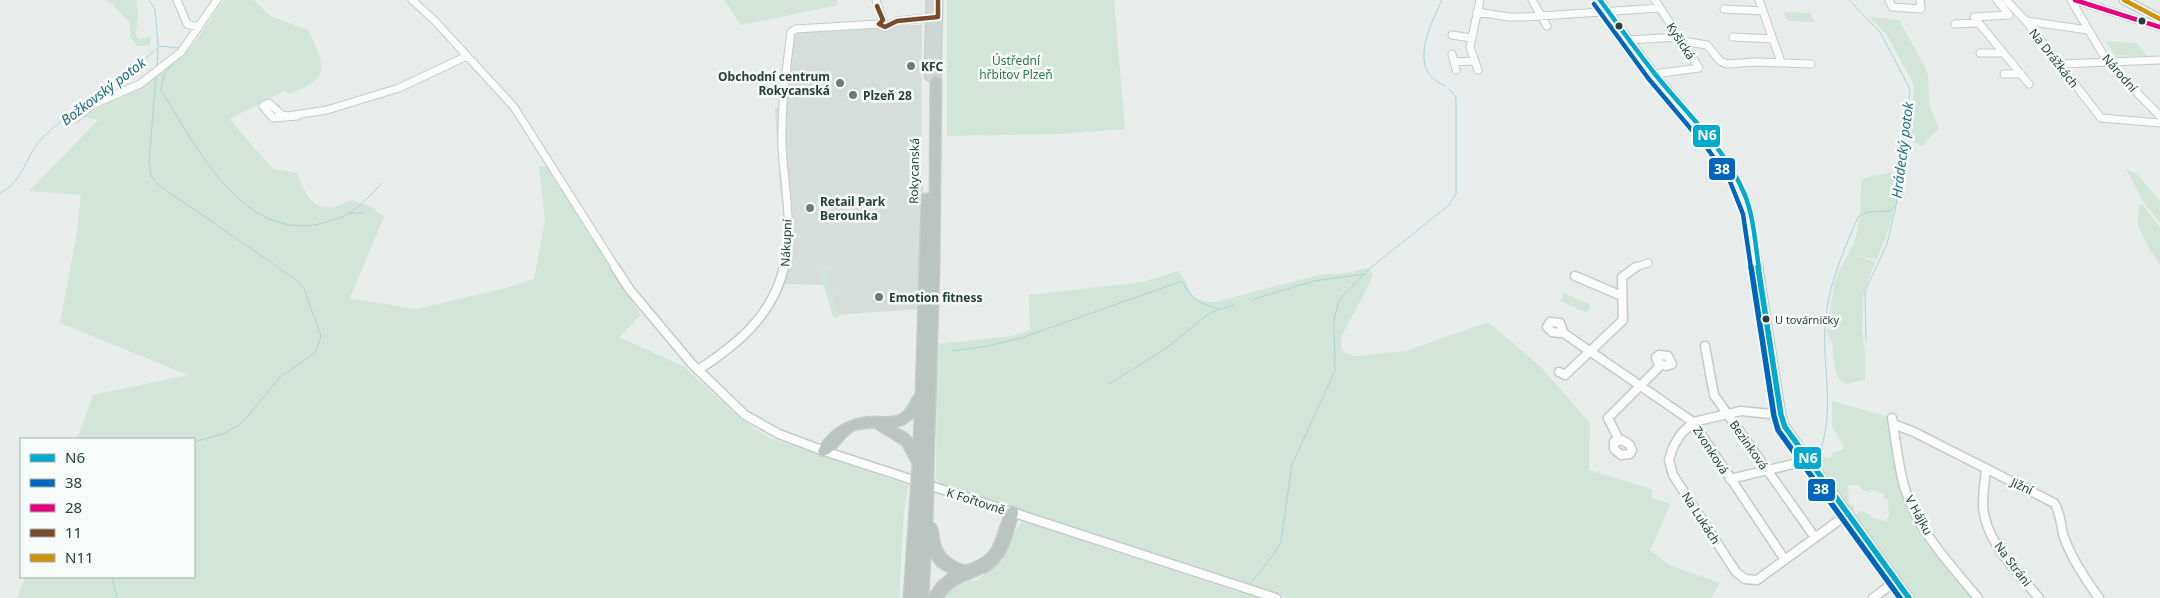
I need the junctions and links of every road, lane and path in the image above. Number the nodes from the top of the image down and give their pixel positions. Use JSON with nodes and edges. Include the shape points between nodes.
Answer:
{"nodes":[{"id":1,"x":177,"y":0,"type":"edge"},
{"id":2,"x":217,"y":0,"type":"edge"},
{"id":3,"x":412,"y":0,"type":"edge"},
{"id":4,"x":876,"y":0,"type":"edge"},
{"id":5,"x":931,"y":0,"type":"edge"},
{"id":6,"x":938,"y":0,"type":"edge"},
{"id":7,"x":1480,"y":0,"type":"edge"},
{"id":8,"x":1532,"y":0,"type":"edge"},
{"id":9,"x":1600,"y":0,"type":"edge"},
{"id":10,"x":1655,"y":0,"type":"edge"},
{"id":11,"x":1758,"y":0,"type":"edge"},
{"id":12,"x":1889,"y":0,"type":"edge"},
{"id":13,"x":1920,"y":0,"type":"edge"},
{"id":14,"x":1997,"y":0,"type":"edge"},
{"id":15,"x":2006,"y":0,"type":"edge"},
{"id":16,"x":2071,"y":0,"type":"edge"},
{"id":17,"x":2075,"y":0,"type":"edge"},
{"id":18,"x":2124,"y":0,"type":"edge"},
{"id":19,"x":1660,"y":8,"type":"junction"},
{"id":20,"x":1724,"y":9,"type":"dead end"},
{"id":21,"x":1608,"y":11,"type":"junction"},
{"id":22,"x":1763,"y":11,"type":"junction"},
{"id":23,"x":1477,"y":12,"type":"junction"},
{"id":24,"x":1540,"y":15,"type":"junction"},
{"id":25,"x":2159,"y":16,"type":"edge"},
{"id":26,"x":934,"y":17,"type":"junction"},
{"id":27,"x":2026,"y":21,"type":"junction"},
{"id":28,"x":1978,"y":23,"type":"junction"},
{"id":29,"x":1955,"y":24,"type":"dead end"},
{"id":30,"x":882,"y":25,"type":"junction"},
{"id":31,"x":1547,"y":26,"type":"dead end"},
{"id":32,"x":199,"y":27,"type":"junction"},
{"id":33,"x":2160,"y":27,"type":"edge"},
{"id":34,"x":2088,"y":30,"type":"junction"},
{"id":35,"x":1452,"y":34,"type":"dead end"},
{"id":36,"x":1733,"y":36,"type":"dead end"},
{"id":37,"x":1471,"y":38,"type":"junction"},
{"id":38,"x":1681,"y":39,"type":"junction"},
{"id":39,"x":1773,"y":39,"type":"junction"},
{"id":40,"x":1629,"y":40,"type":"junction"},
{"id":41,"x":1980,"y":53,"type":"dead end"},
{"id":42,"x":2004,"y":53,"type":"junction"},
{"id":43,"x":1452,"y":54,"type":"dead end"},
{"id":44,"x":467,"y":56,"type":"junction"},
{"id":45,"x":2160,"y":60,"type":"edge"},
{"id":46,"x":1474,"y":61,"type":"junction"},
{"id":47,"x":1454,"y":62,"type":"junction"},
{"id":48,"x":1781,"y":62,"type":"junction"},
{"id":49,"x":2108,"y":62,"type":"junction"},
{"id":50,"x":1812,"y":64,"type":"dead end"},
{"id":51,"x":2060,"y":64,"type":"junction"},
{"id":52,"x":1456,"y":70,"type":"dead end"},
{"id":53,"x":1478,"y":70,"type":"dead end"},
{"id":54,"x":1654,"y":74,"type":"junction"},
{"id":55,"x":2004,"y":74,"type":"dead end"},
{"id":56,"x":2021,"y":74,"type":"junction"},
{"id":57,"x":933,"y":77,"type":"joint"},
{"id":58,"x":2029,"y":84,"type":"dead end"},
{"id":59,"x":265,"y":103,"type":"dead end"},
{"id":60,"x":2160,"y":116,"type":"edge"},
{"id":61,"x":76,"y":118,"type":"dead end"},
{"id":62,"x":2160,"y":122,"type":"edge"},
{"id":63,"x":1648,"y":263,"type":"dead end"},
{"id":64,"x":1575,"y":276,"type":"dead end"},
{"id":65,"x":1622,"y":296,"type":"junction"},
{"id":66,"x":1562,"y":332,"type":"dead end"},
{"id":67,"x":931,"y":342,"type":"junction"},
{"id":68,"x":1705,"y":346,"type":"dead end"},
{"id":69,"x":1590,"y":351,"type":"junction"},
{"id":70,"x":1661,"y":365,"type":"dead end"},
{"id":71,"x":697,"y":369,"type":"junction"},
{"id":72,"x":1559,"y":372,"type":"dead end"},
{"id":73,"x":1639,"y":385,"type":"junction"},
{"id":74,"x":923,"y":386,"type":"junction"},
{"id":75,"x":1727,"y":414,"type":"junction"},
{"id":76,"x":1782,"y":415,"type":"junction"},
{"id":77,"x":1892,"y":421,"type":"joint"},
{"id":78,"x":1693,"y":422,"type":"junction"},
{"id":79,"x":860,"y":423,"type":"junction"},
{"id":80,"x":1619,"y":440,"type":"dead end"},
{"id":81,"x":824,"y":450,"type":"junction"},
{"id":82,"x":1810,"y":460,"type":"junction"},
{"id":83,"x":920,"y":469,"type":"junction"},
{"id":84,"x":1986,"y":469,"type":"junction"},
{"id":85,"x":1768,"y":471,"type":"junction"},
{"id":86,"x":1730,"y":479,"type":"junction"},
{"id":87,"x":922,"y":491,"type":"junction"},
{"id":88,"x":1012,"y":512,"type":"junction"},
{"id":89,"x":1849,"y":513,"type":"junction"},
{"id":90,"x":1814,"y":536,"type":"junction"},
{"id":91,"x":1785,"y":560,"type":"junction"},
{"id":92,"x":965,"y":572,"type":"junction"},
{"id":93,"x":1898,"y":583,"type":"junction"},
{"id":94,"x":911,"y":598,"type":"edge"},
{"id":95,"x":921,"y":598,"type":"edge"},
{"id":96,"x":934,"y":598,"type":"edge"},
{"id":97,"x":1276,"y":598,"type":"edge"},
{"id":98,"x":1872,"y":598,"type":"edge"},
{"id":99,"x":1909,"y":598,"type":"edge"},
{"id":100,"x":1978,"y":598,"type":"edge"},
{"id":101,"x":2040,"y":598,"type":"edge"},
{"id":102,"x":2099,"y":598,"type":"edge"}],
"edges":[{"from":1,"to":32,"type":"street","via":[[187,24]]},
{"from":2,"to":32,"type":"street"},
{"from":3,"to":44,"type":"street","name":"K Fořtovně"},
{"from":4,"to":30,"type":"street"},
{"from":5,"to":26,"type":"main road","name":"Rokycanská"},
{"from":6,"to":26,"type":"main road","name":"Rokycanská"},
{"from":7,"to":23,"type":"street"},
{"from":8,"to":24,"type":"street"},
{"from":9,"to":21,"type":"street"},
{"from":10,"to":19,"type":"street","name":"Kyšická"},
{"from":11,"to":22,"type":"street"},
{"from":12,"to":13,"type":"street","via":[[1892,7],[1921,9]]},
{"from":14,"to":28,"type":"street","via":[[2009,15],[1976,16]]},
{"from":15,"to":27,"type":"street","name":"Na Drážkách"},
{"from":16,"to":34,"type":"street","name":"Národní"},
{"from":17,"to":33,"type":"street"},
{"from":18,"to":25,"type":"main road"},
{"from":19,"to":21,"type":"street"},
{"from":19,"to":38,"type":"street","name":"Kyšická"},
{"from":20,"to":22,"type":"street"},
{"from":21,"to":24,"type":"street"},
{"from":21,"to":40,"type":"street"},
{"from":22,"to":39,"type":"street"},
{"from":23,"to":24,"type":"street","via":[[1511,17]]},
{"from":23,"to":37,"type":"street"},
{"from":24,"to":31,"type":"street"},
{"from":26,"to":30,"type":"street"},
{"from":26,"to":57,"type":"main road","name":"Rokycanská"},
{"from":27,"to":34,"type":"street"},
{"from":27,"to":51,"type":"street","name":"Na Drážkách"},
{"from":28,"to":29,"type":"street"},
{"from":28,"to":42,"type":"street"},
{"from":30,"to":71,"type":"street","name":"Nákupní","via":[[790,32],[782,138],[789,232],[782,282],[766,314],[751,332],[722,356]]},
{"from":32,"to":61,"type":"street","via":[[181,52],[140,84],[92,105]]},
{"from":34,"to":49,"type":"street","name":"Národní"},
{"from":35,"to":37,"type":"street"},
{"from":36,"to":39,"type":"street"},
{"from":37,"to":46,"type":"street"},
{"from":38,"to":40,"type":"street"},
{"from":38,"to":48,"type":"street","via":[[1707,45],[1723,63]]},
{"from":38,"to":54,"type":"street","name":"Kyšická","via":[[1700,68]]},
{"from":39,"to":48,"type":"street"},
{"from":40,"to":54,"type":"street"},
{"from":41,"to":42,"type":"street"},
{"from":42,"to":56,"type":"street"},
{"from":43,"to":47,"type":"street"},
{"from":44,"to":59,"type":"street","via":[[373,99],[298,116],[282,115],[272,104]]},
{"from":44,"to":71,"type":"street","name":"K Fořtovně","via":[[514,107],[630,290]]},
{"from":45,"to":49,"type":"street"},
{"from":46,"to":47,"type":"street"},
{"from":46,"to":53,"type":"street"},
{"from":47,"to":52,"type":"street"},
{"from":48,"to":50,"type":"street"},
{"from":49,"to":51,"type":"street"},
{"from":49,"to":60,"type":"street","name":"Národní"},
{"from":51,"to":62,"type":"street","name":"Na Drážkách","via":[[2101,118]]},
{"from":54,"to":76,"type":"street","via":[[1712,143],[1745,197]]},
{"from":55,"to":56,"type":"street"},
{"from":56,"to":58,"type":"street"},
{"from":57,"to":67,"type":"highway","name":"Rokycanská"},
{"from":63,"to":65,"type":"street","via":[[1623,276]]},
{"from":64,"to":65,"type":"street"},
{"from":65,"to":69,"type":"street","via":[[1624,319]]},
{"from":66,"to":69,"type":"street","name":"Zvonková"},
{"from":67,"to":74,"type":"highway"},
{"from":67,"to":83,"type":"highway"},
{"from":68,"to":75,"type":"street","name":"Bezinková","via":[[1713,392]]},
{"from":69,"to":72,"type":"street","via":[[1564,375]]},
{"from":69,"to":73,"type":"street","name":"Zvonková"},
{"from":70,"to":73,"type":"street"},
{"from":71,"to":81,"type":"street","name":"K Fořtovně","via":[[745,415],[779,434]]},
{"from":73,"to":78,"type":"street","name":"Zvonková"},
{"from":73,"to":80,"type":"street","via":[[1608,418]]},
{"from":74,"to":79,"type":"highway","via":[[914,410],[904,420]]},
{"from":74,"to":83,"type":"highway"},
{"from":75,"to":76,"type":"street","via":[[1753,411]]},
{"from":75,"to":78,"type":"street"},
{"from":75,"to":85,"type":"street","name":"Bezinková"},
{"from":76,"to":82,"type":"street","via":[[1788,432]]},
{"from":77,"to":84,"type":"street","name":"Jižní"},
{"from":77,"to":100,"type":"street","name":"V Hájku","via":[[1907,495],[1914,511]]},
{"from":78,"to":86,"type":"street","name":"Zvonková"},
{"from":78,"to":91,"type":"street","name":"Na Lukách","via":[[1673,447],[1669,464],[1736,572],[1745,579],[1757,580]]},
{"from":79,"to":81,"type":"highway","via":[[842,431]]},
{"from":79,"to":83,"type":"highway","via":[[873,424],[902,436],[912,447]]},
{"from":81,"to":88,"type":"street","name":"K Fořtovně"},
{"from":82,"to":85,"type":"street"},
{"from":82,"to":89,"type":"street"},
{"from":83,"to":87,"type":"highway","bridge":true},
{"from":84,"to":101,"type":"street","name":"Na Stráni","via":[[1983,504],[1988,523],[2000,548]]},
{"from":84,"to":102,"type":"street","name":"Jižní","via":[[2054,503],[2070,552]]},
{"from":85,"to":86,"type":"street"},
{"from":85,"to":90,"type":"street","name":"Bezinková"},
{"from":86,"to":91,"type":"street","name":"Zvonková"},
{"from":87,"to":92,"type":"highway","via":[[935,554],[945,565]]},
{"from":87,"to":94,"type":"highway"},
{"from":87,"to":95,"type":"highway"},
{"from":88,"to":92,"type":"highway","via":[[994,556],[981,568]]},
{"from":88,"to":97,"type":"street","name":"K Fořtovně"},
{"from":89,"to":90,"type":"street","name":"Na Lukách"},
{"from":89,"to":93,"type":"street"},
{"from":90,"to":91,"type":"street","name":"Na Lukách"},
{"from":92,"to":96,"type":"highway","via":[[941,588]]},
{"from":93,"to":98,"type":"street"},
{"from":93,"to":99,"type":"street"}]}
